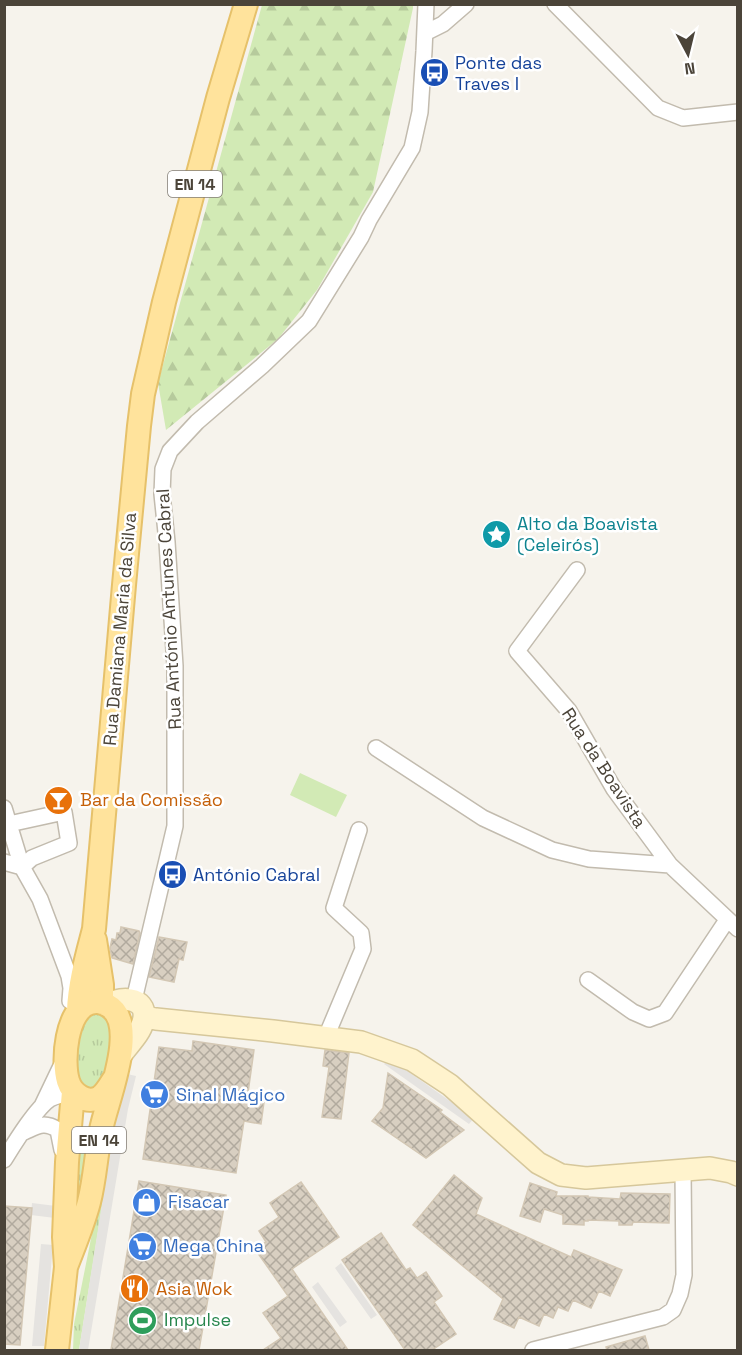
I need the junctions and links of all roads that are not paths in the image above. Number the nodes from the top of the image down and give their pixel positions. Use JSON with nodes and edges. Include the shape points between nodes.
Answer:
{"nodes":[{"id":1,"x":246,"y":4,"type":"edge"},
{"id":2,"x":426,"y":4,"type":"edge"},
{"id":3,"x":466,"y":4,"type":"edge"},
{"id":4,"x":555,"y":4,"type":"edge"},
{"id":5,"x":425,"y":33,"type":"junction"},
{"id":6,"x":738,"y":112,"type":"edge"},
{"id":7,"x":577,"y":570,"type":"dead end"},
{"id":8,"x":376,"y":748,"type":"dead end"},
{"id":9,"x":4,"y":808,"type":"edge"},
{"id":10,"x":9,"y":824,"type":"junction"},
{"id":11,"x":359,"y":830,"type":"dead end"},
{"id":12,"x":4,"y":862,"type":"edge"},
{"id":13,"x":670,"y":865,"type":"junction"},
{"id":14,"x":22,"y":867,"type":"junction"},
{"id":15,"x":732,"y":924,"type":"edge"},
{"id":16,"x":94,"y":929,"type":"junction"},
{"id":17,"x":57,"y":941,"type":"junction"},
{"id":18,"x":86,"y":961,"type":"junction"},
{"id":19,"x":588,"y":980,"type":"dead end"},
{"id":20,"x":119,"y":1002,"type":"junction"},
{"id":21,"x":76,"y":1016,"type":"junction"},
{"id":22,"x":326,"y":1037,"type":"junction"},
{"id":23,"x":121,"y":1054,"type":"junction"},
{"id":24,"x":65,"y":1058,"type":"junction"},
{"id":25,"x":114,"y":1079,"type":"junction"},
{"id":26,"x":73,"y":1091,"type":"junction"},
{"id":27,"x":41,"y":1107,"type":"junction"},
{"id":28,"x":22,"y":1133,"type":"junction"},
{"id":29,"x":4,"y":1160,"type":"edge"},
{"id":30,"x":67,"y":1162,"type":"junction"},
{"id":31,"x":683,"y":1170,"type":"junction"},
{"id":32,"x":738,"y":1175,"type":"edge"},
{"id":33,"x":66,"y":1267,"type":"junction"},
{"id":34,"x":57,"y":1350,"type":"edge"},
{"id":35,"x":533,"y":1350,"type":"edge"}],
"edges":[{"from":1,"to":16,"type":"main road","name":"Rua Damiana Maria da Silva","number":"EN 14","via":[[218,98],[143,394]]},
{"from":2,"to":5,"type":"street","name":"Rua António Antunes Cabral"},
{"from":3,"to":5,"type":"street","via":[[443,24]]},
{"from":4,"to":6,"type":"street","via":[[657,108],[683,118]]},
{"from":5,"to":20,"type":"street","name":"Rua António Antunes Cabral","via":[[420,111],[412,148],[361,237],[309,321],[197,422],[170,451],[163,469],[175,666],[175,826]]},
{"from":7,"to":13,"type":"street","name":"Rua da Boavista","via":[[517,651],[569,711],[614,789]]},
{"from":8,"to":13,"type":"street","via":[[483,818],[552,850],[590,859]]},
{"from":9,"to":10,"type":"street"},
{"from":10,"to":14,"type":"street"},
{"from":10,"to":14,"type":"street","via":[[64,812],[69,843],[32,858]]},
{"from":11,"to":22,"type":"street","via":[[334,908],[361,933],[363,949]]},
{"from":12,"to":14,"type":"street"},
{"from":13,"to":15,"type":"street","name":"Rua da Boavista"},
{"from":14,"to":17,"type":"street"},
{"from":15,"to":19,"type":"street","via":[[665,1013],[649,1019]]},
{"from":16,"to":18,"type":"main road","name":"Rua Damiana Maria da Silva","number":"EN 14"},
{"from":16,"to":20,"type":"main road","name":"Rua Damiana Maria da Silva","number":"EN 14"},
{"from":17,"to":18,"type":"street"},
{"from":17,"to":21,"type":"street","via":[[69,976],[70,1002]]},
{"from":18,"to":20,"type":"street"},
{"from":18,"to":21,"type":"main road","name":"Rua Damiana Maria da Silva","number":"EN 14"},
{"from":20,"to":21,"type":"main road","via":[[88,1003]]},
{"from":20,"to":22,"type":"street"},
{"from":20,"to":23,"type":"main road","name":"Rua Damiana Maria da Silva","number":"EN 14","via":[[114,1009],[119,1020]]},
{"from":20,"to":23,"type":"street","via":[[143,1025]]},
{"from":21,"to":24,"type":"main road","name":"Rua Damiana Maria da Silva","number":"EN 14"},
{"from":22,"to":31,"type":"street","via":[[361,1042],[412,1060],[450,1085],[538,1163],[561,1175],[586,1178]]},
{"from":23,"to":25,"type":"main road","name":"Rua Damiana Maria da Silva","number":"EN 14"},
{"from":24,"to":26,"type":"main road","name":"Rua Damiana Maria da Silva","number":"EN 14","via":[[67,1079]]},
{"from":24,"to":27,"type":"street"},
{"from":25,"to":26,"type":"main road","via":[[100,1097],[88,1100]]},
{"from":25,"to":33,"type":"main road","name":"Rua Damiana Maria da Silva","number":"EN 14","via":[[89,1201]]},
{"from":26,"to":27,"type":"street","via":[[50,1099]]},
{"from":26,"to":30,"type":"main road","name":"Rua Damiana Maria da Silva","number":"EN 14"},
{"from":27,"to":28,"type":"street"},
{"from":28,"to":29,"type":"street"},
{"from":28,"to":30,"type":"street","via":[[50,1125],[58,1131]]},
{"from":30,"to":33,"type":"main road","name":"Rua Damiana Maria da Silva","number":"EN 14"},
{"from":31,"to":32,"type":"street","via":[[710,1168]]},
{"from":31,"to":35,"type":"street","via":[[684,1275],[673,1310],[663,1317]]},
{"from":33,"to":34,"type":"main road","name":"Rua Damiana Maria da Silva","number":"EN 14"}]}
